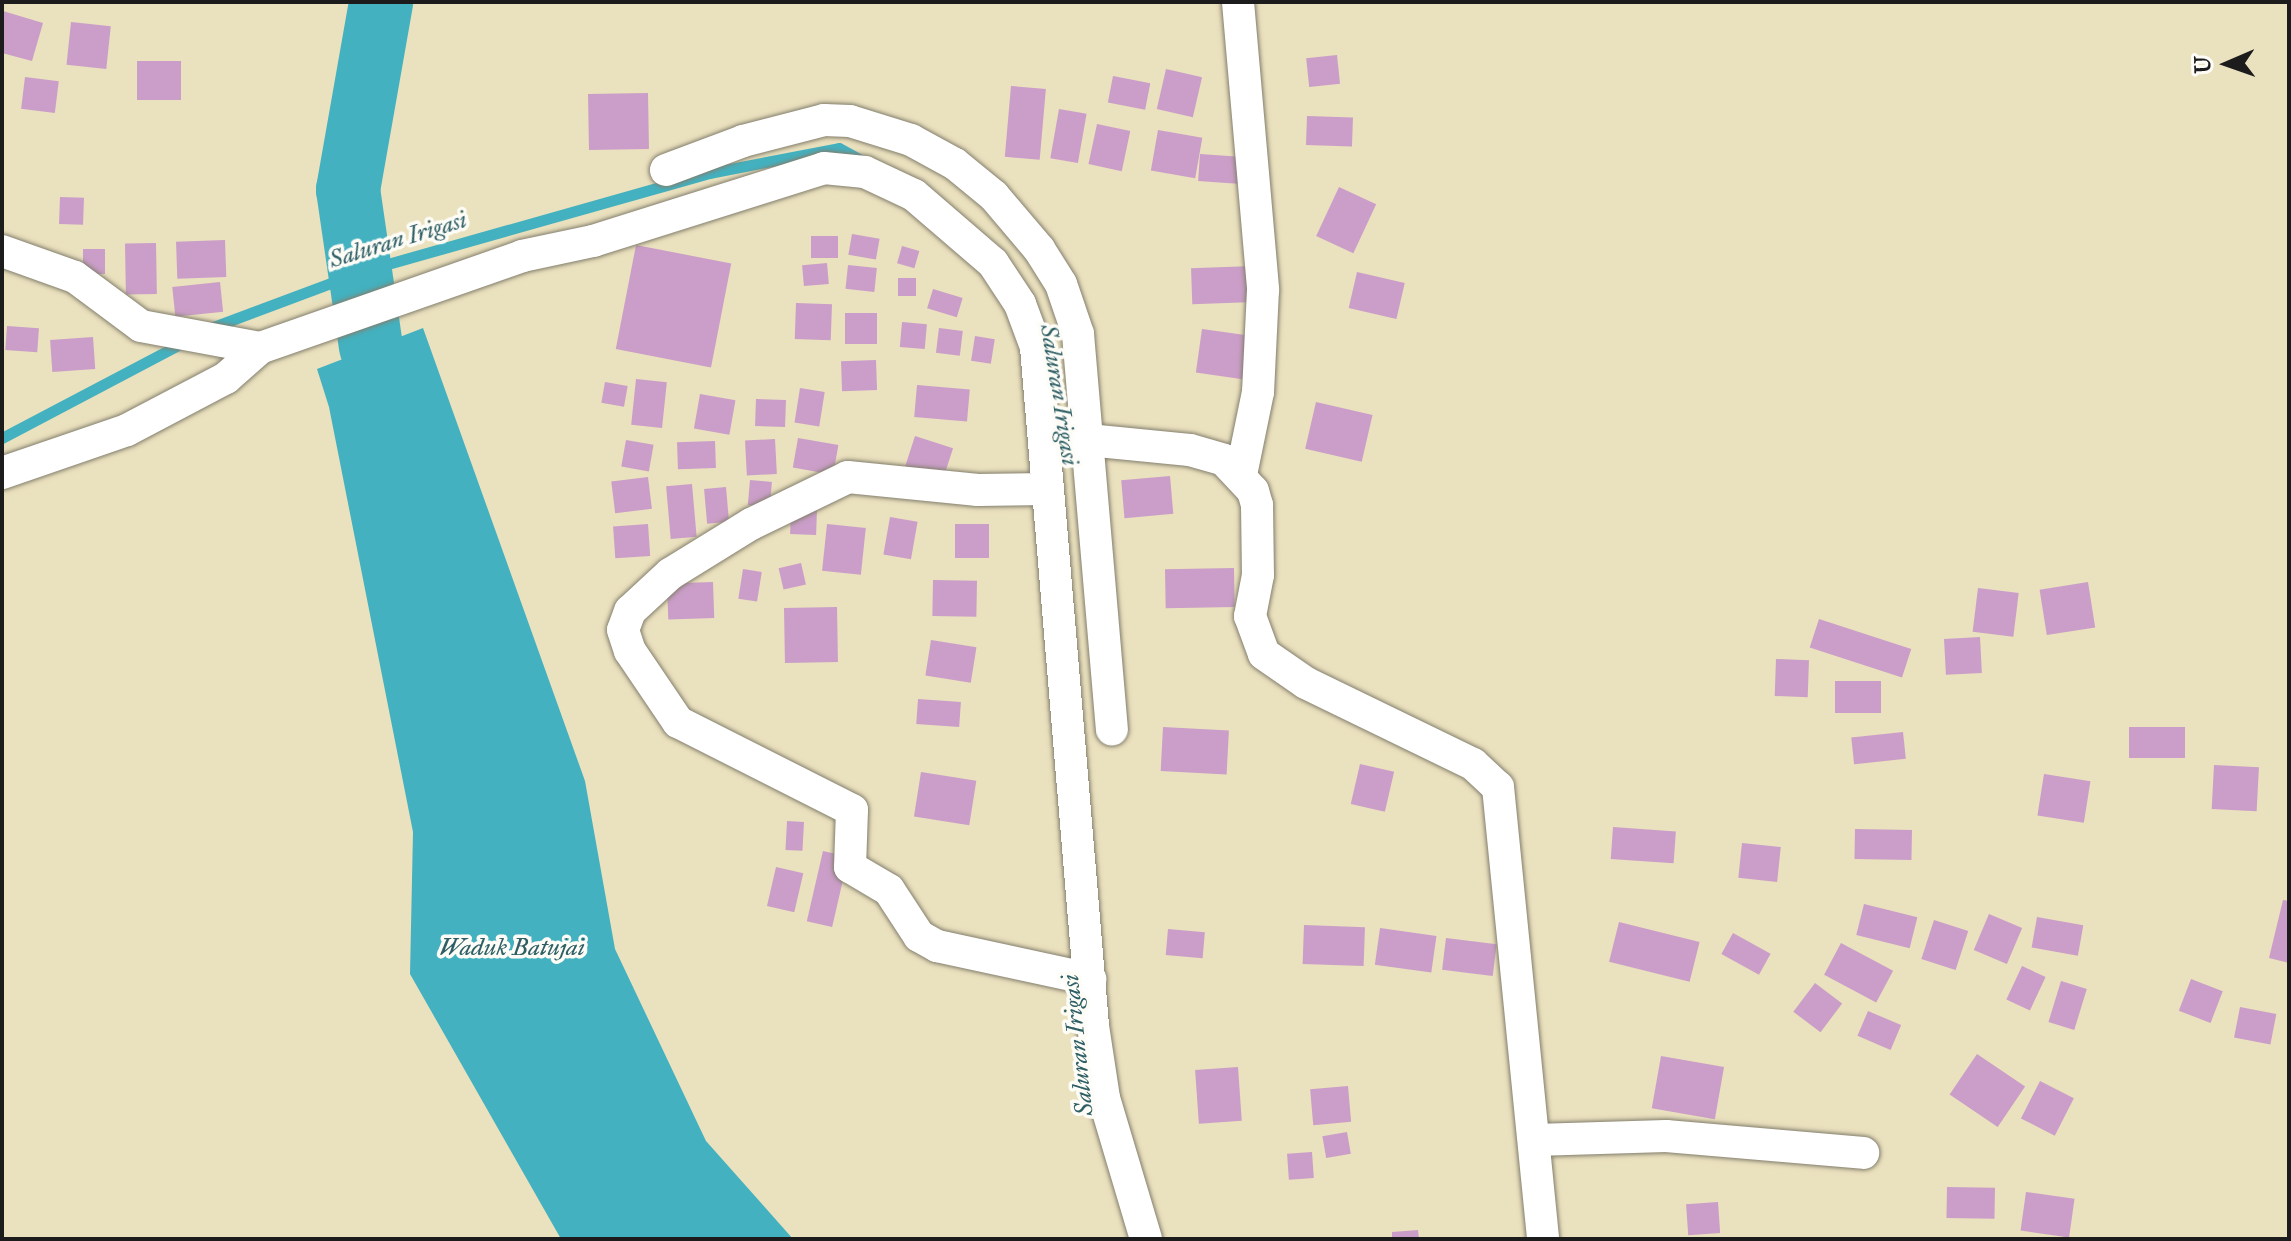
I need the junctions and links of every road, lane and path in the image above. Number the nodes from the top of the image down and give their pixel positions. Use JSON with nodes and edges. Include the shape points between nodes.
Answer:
{"nodes":[{"id":1,"x":1238,"y":2,"type":"edge"},
{"id":2,"x":747,"y":166,"type":"junction"},
{"id":3,"x":666,"y":170,"type":"dead end"},
{"id":4,"x":2,"y":251,"type":"edge"},
{"id":5,"x":268,"y":346,"type":"junction"},
{"id":6,"x":1065,"y":441,"type":"junction"},
{"id":7,"x":2,"y":473,"type":"edge"},
{"id":8,"x":1241,"y":475,"type":"junction"},
{"id":9,"x":1047,"y":489,"type":"junction"},
{"id":10,"x":1112,"y":730,"type":"dead end"},
{"id":11,"x":1090,"y":979,"type":"junction"},
{"id":12,"x":1535,"y":1140,"type":"junction"},
{"id":13,"x":1863,"y":1153,"type":"dead end"},
{"id":14,"x":1146,"y":1239,"type":"edge"},
{"id":15,"x":1543,"y":1239,"type":"edge"}],
"edges":[{"from":1,"to":8,"type":"street","via":[[1263,290],[1258,392]]},
{"from":2,"to":3,"type":"street"},
{"from":2,"to":5,"type":"street","via":[[593,241],[522,256]]},
{"from":2,"to":6,"type":"street","via":[[854,170],[892,183],[945,217],[993,263],[1029,323]]},
{"from":2,"to":6,"type":"street","via":[[824,120],[850,121],[911,140],[955,164],[994,196],[1061,284],[1078,334]]},
{"from":4,"to":5,"type":"street","via":[[66,272],[141,326]]},
{"from":5,"to":7,"type":"street","via":[[226,378],[127,430]]},
{"from":6,"to":8,"type":"street","via":[[1190,450],[1224,460]]},
{"from":6,"to":9,"type":"street"},
{"from":6,"to":10,"type":"street"},
{"from":8,"to":12,"type":"street","via":[[1253,491],[1260,519],[1250,616],[1264,654],[1320,690],[1473,764],[1498,787]]},
{"from":9,"to":11,"type":"street"},
{"from":9,"to":11,"type":"street","via":[[978,490],[848,477],[751,524],[670,574],[630,611],[623,630],[630,651],[678,722],[852,810],[850,867],[889,890],[919,936],[937,946]]},
{"from":11,"to":14,"type":"street","via":[[1104,1098]]},
{"from":12,"to":13,"type":"street","via":[[1666,1136]]},
{"from":12,"to":15,"type":"street"}]}
